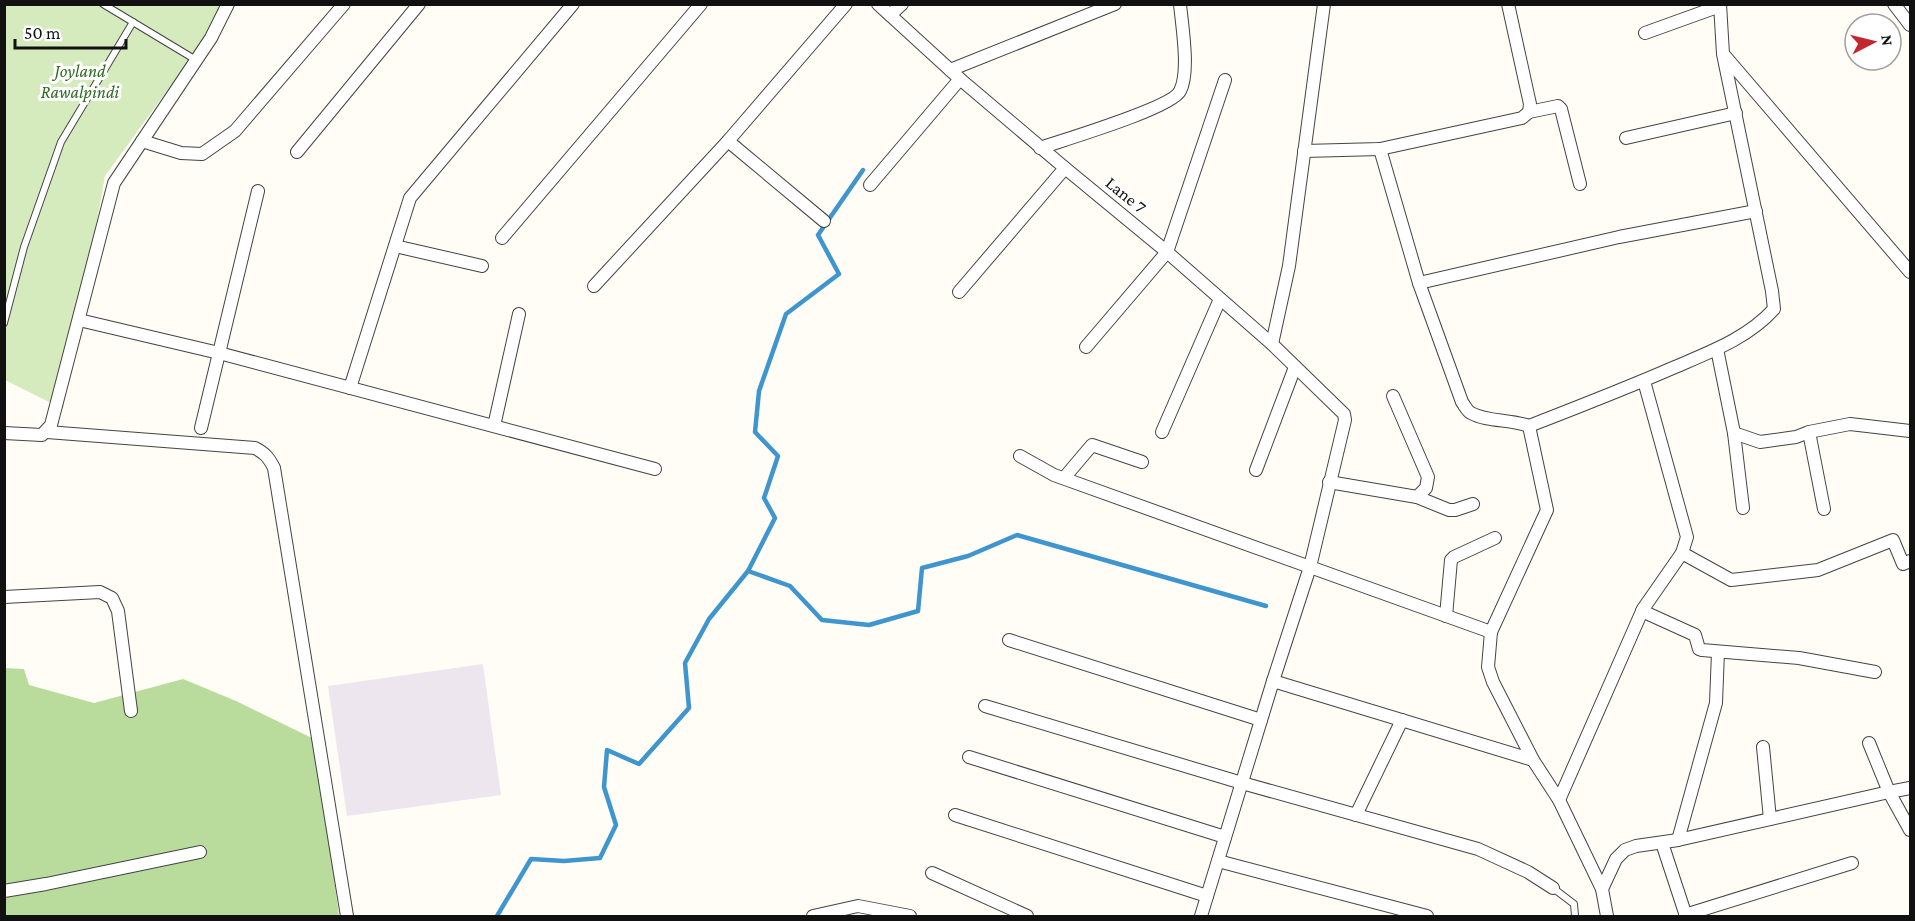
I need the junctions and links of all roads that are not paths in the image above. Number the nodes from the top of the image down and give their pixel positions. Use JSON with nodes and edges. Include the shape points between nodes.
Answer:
{"nodes":[{"id":1,"x":103,"y":4,"type":"edge"},
{"id":2,"x":228,"y":4,"type":"edge"},
{"id":3,"x":344,"y":4,"type":"edge"},
{"id":4,"x":419,"y":4,"type":"edge"},
{"id":5,"x":573,"y":4,"type":"edge"},
{"id":6,"x":701,"y":4,"type":"edge"},
{"id":7,"x":846,"y":4,"type":"edge"},
{"id":8,"x":878,"y":4,"type":"edge"},
{"id":9,"x":902,"y":4,"type":"edge"},
{"id":10,"x":1115,"y":4,"type":"edge"},
{"id":11,"x":1180,"y":4,"type":"edge"},
{"id":12,"x":1324,"y":4,"type":"edge"},
{"id":13,"x":1508,"y":4,"type":"edge"},
{"id":14,"x":1894,"y":4,"type":"edge"},
{"id":15,"x":1720,"y":5,"type":"edge"},
{"id":16,"x":890,"y":15,"type":"junction"},
{"id":17,"x":133,"y":22,"type":"junction"},
{"id":18,"x":1911,"y":26,"type":"edge"},
{"id":19,"x":1645,"y":33,"type":"dead end"},
{"id":20,"x":1723,"y":54,"type":"junction"},
{"id":21,"x":196,"y":60,"type":"junction"},
{"id":22,"x":950,"y":70,"type":"junction"},
{"id":23,"x":960,"y":79,"type":"junction"},
{"id":24,"x":1225,"y":80,"type":"dead end"},
{"id":25,"x":1528,"y":112,"type":"junction"},
{"id":26,"x":1736,"y":113,"type":"junction"},
{"id":27,"x":1626,"y":138,"type":"dead end"},
{"id":28,"x":142,"y":141,"type":"junction"},
{"id":29,"x":728,"y":141,"type":"junction"},
{"id":30,"x":1041,"y":148,"type":"junction"},
{"id":31,"x":1380,"y":149,"type":"junction"},
{"id":32,"x":1304,"y":151,"type":"junction"},
{"id":33,"x":297,"y":152,"type":"dead end"},
{"id":34,"x":1065,"y":168,"type":"junction"},
{"id":35,"x":1580,"y":184,"type":"dead end"},
{"id":36,"x":870,"y":185,"type":"dead end"},
{"id":37,"x":258,"y":191,"type":"dead end"},
{"id":38,"x":1756,"y":211,"type":"junction"},
{"id":39,"x":824,"y":221,"type":"dead end"},
{"id":40,"x":502,"y":238,"type":"dead end"},
{"id":41,"x":395,"y":246,"type":"junction"},
{"id":42,"x":1167,"y":252,"type":"junction"},
{"id":43,"x":482,"y":266,"type":"dead end"},
{"id":44,"x":1911,"y":272,"type":"edge"},
{"id":45,"x":1419,"y":283,"type":"junction"},
{"id":46,"x":594,"y":286,"type":"dead end"},
{"id":47,"x":959,"y":291,"type":"dead end"},
{"id":48,"x":1220,"y":299,"type":"junction"},
{"id":49,"x":519,"y":314,"type":"dead end"},
{"id":50,"x":79,"y":320,"type":"junction"},
{"id":51,"x":4,"y":323,"type":"edge"},
{"id":52,"x":1272,"y":344,"type":"junction"},
{"id":53,"x":1086,"y":346,"type":"dead end"},
{"id":54,"x":1717,"y":349,"type":"junction"},
{"id":55,"x":219,"y":353,"type":"junction"},
{"id":56,"x":1295,"y":367,"type":"junction"},
{"id":57,"x":1644,"y":381,"type":"junction"},
{"id":58,"x":350,"y":388,"type":"junction"},
{"id":59,"x":1393,"y":396,"type":"dead end"},
{"id":60,"x":494,"y":426,"type":"junction"},
{"id":61,"x":1529,"y":426,"type":"junction"},
{"id":62,"x":201,"y":428,"type":"dead end"},
{"id":63,"x":1911,"y":430,"type":"edge"},
{"id":64,"x":47,"y":432,"type":"junction"},
{"id":65,"x":1161,"y":432,"type":"dead end"},
{"id":66,"x":1809,"y":432,"type":"junction"},
{"id":67,"x":4,"y":433,"type":"edge"},
{"id":68,"x":1734,"y":433,"type":"junction"},
{"id":69,"x":1020,"y":456,"type":"dead end"},
{"id":70,"x":1142,"y":462,"type":"dead end"},
{"id":71,"x":654,"y":469,"type":"dead end"},
{"id":72,"x":1256,"y":470,"type":"dead end"},
{"id":73,"x":1064,"y":478,"type":"junction"},
{"id":74,"x":1329,"y":482,"type":"junction"},
{"id":75,"x":1417,"y":497,"type":"junction"},
{"id":76,"x":1473,"y":504,"type":"dead end"},
{"id":77,"x":1743,"y":508,"type":"dead end"},
{"id":78,"x":1824,"y":509,"type":"dead end"},
{"id":79,"x":1495,"y":538,"type":"dead end"},
{"id":80,"x":1682,"y":554,"type":"junction"},
{"id":81,"x":1911,"y":561,"type":"edge"},
{"id":82,"x":1310,"y":567,"type":"junction"},
{"id":83,"x":4,"y":597,"type":"edge"},
{"id":84,"x":1642,"y":611,"type":"junction"},
{"id":85,"x":1446,"y":616,"type":"junction"},
{"id":86,"x":1491,"y":632,"type":"junction"},
{"id":87,"x":1009,"y":640,"type":"dead end"},
{"id":88,"x":1718,"y":652,"type":"junction"},
{"id":89,"x":1875,"y":672,"type":"dead end"},
{"id":90,"x":1273,"y":681,"type":"junction"},
{"id":91,"x":985,"y":706,"type":"dead end"},
{"id":92,"x":131,"y":711,"type":"dead end"},
{"id":93,"x":1261,"y":720,"type":"junction"},
{"id":94,"x":1402,"y":720,"type":"junction"},
{"id":95,"x":1869,"y":743,"type":"dead end"},
{"id":96,"x":1763,"y":747,"type":"dead end"},
{"id":97,"x":969,"y":757,"type":"dead end"},
{"id":98,"x":1533,"y":760,"type":"junction"},
{"id":99,"x":1242,"y":783,"type":"junction"},
{"id":100,"x":1911,"y":788,"type":"edge"},
{"id":101,"x":1889,"y":792,"type":"junction"},
{"id":102,"x":1559,"y":800,"type":"junction"},
{"id":103,"x":956,"y":815,"type":"dead end"},
{"id":104,"x":1356,"y":815,"type":"junction"},
{"id":105,"x":1770,"y":819,"type":"junction"},
{"id":106,"x":1911,"y":830,"type":"edge"},
{"id":107,"x":1225,"y":837,"type":"junction"},
{"id":108,"x":1678,"y":840,"type":"junction"},
{"id":109,"x":1662,"y":843,"type":"junction"},
{"id":110,"x":200,"y":852,"type":"dead end"},
{"id":111,"x":1218,"y":861,"type":"junction"},
{"id":112,"x":1852,"y":863,"type":"dead end"},
{"id":113,"x":932,"y":873,"type":"dead end"},
{"id":114,"x":1553,"y":888,"type":"joint"},
{"id":115,"x":1602,"y":889,"type":"junction"},
{"id":116,"x":4,"y":891,"type":"edge"},
{"id":117,"x":1207,"y":896,"type":"junction"},
{"id":118,"x":872,"y":913,"type":"edge"},
{"id":119,"x":347,"y":916,"type":"edge"},
{"id":120,"x":813,"y":916,"type":"edge"},
{"id":121,"x":910,"y":916,"type":"edge"},
{"id":122,"x":1027,"y":916,"type":"edge"},
{"id":123,"x":1201,"y":916,"type":"edge"},
{"id":124,"x":1427,"y":916,"type":"edge"},
{"id":125,"x":1575,"y":916,"type":"edge"},
{"id":126,"x":1607,"y":916,"type":"edge"},
{"id":127,"x":1686,"y":916,"type":"edge"}],
"edges":[{"from":1,"to":17,"type":"lane"},
{"from":2,"to":21,"type":"street"},
{"from":3,"to":28,"type":"street","via":[[235,130],[202,154],[181,153]]},
{"from":4,"to":33,"type":"street"},
{"from":5,"to":41,"type":"street","via":[[410,198]]},
{"from":6,"to":40,"type":"street"},
{"from":7,"to":29,"type":"street"},
{"from":8,"to":16,"type":"street","name":"Lane 7"},
{"from":9,"to":16,"type":"street"},
{"from":10,"to":22,"type":"street"},
{"from":11,"to":30,"type":"street","via":[[1184,78],[1180,93],[1119,122]]},
{"from":12,"to":32,"type":"street"},
{"from":13,"to":25,"type":"street","via":[[1530,104]]},
{"from":14,"to":18,"type":"street"},
{"from":15,"to":19,"type":"street"},
{"from":15,"to":20,"type":"street"},
{"from":16,"to":22,"type":"street","name":"Lane 7"},
{"from":17,"to":21,"type":"lane"},
{"from":17,"to":51,"type":"lane","via":[[61,142],[24,248]]},
{"from":20,"to":26,"type":"street"},
{"from":20,"to":44,"type":"street"},
{"from":21,"to":28,"type":"street"},
{"from":22,"to":23,"type":"street","name":"Lane 7"},
{"from":23,"to":30,"type":"street","name":"Lane 7"},
{"from":23,"to":36,"type":"street"},
{"from":24,"to":42,"type":"street"},
{"from":25,"to":31,"type":"street","via":[[1522,118]]},
{"from":25,"to":35,"type":"street","via":[[1558,106],[1562,109]]},
{"from":26,"to":27,"type":"street"},
{"from":26,"to":38,"type":"street"},
{"from":28,"to":50,"type":"street","via":[[114,183]]},
{"from":29,"to":39,"type":"street"},
{"from":29,"to":46,"type":"street"},
{"from":30,"to":34,"type":"street","name":"Lane 7"},
{"from":31,"to":32,"type":"street"},
{"from":31,"to":45,"type":"street"},
{"from":32,"to":52,"type":"street","via":[[1288,266]]},
{"from":34,"to":42,"type":"street","name":"Lane 7"},
{"from":34,"to":47,"type":"street"},
{"from":37,"to":55,"type":"street"},
{"from":38,"to":45,"type":"street","via":[[1618,237]]},
{"from":38,"to":54,"type":"street","via":[[1774,309],[1764,320]]},
{"from":41,"to":43,"type":"street"},
{"from":41,"to":58,"type":"street"},
{"from":42,"to":48,"type":"street","name":"Lane 7"},
{"from":42,"to":53,"type":"street"},
{"from":45,"to":61,"type":"street","via":[[1469,412]]},
{"from":48,"to":52,"type":"street","name":"Lane 7"},
{"from":48,"to":65,"type":"street"},
{"from":49,"to":60,"type":"street"},
{"from":50,"to":55,"type":"street"},
{"from":50,"to":64,"type":"street"},
{"from":52,"to":56,"type":"street","name":"Lane 7"},
{"from":54,"to":57,"type":"street"},
{"from":54,"to":68,"type":"street"},
{"from":55,"to":58,"type":"street"},
{"from":55,"to":62,"type":"street"},
{"from":56,"to":72,"type":"street"},
{"from":56,"to":74,"type":"street","name":"Lane 7","via":[[1340,409],[1345,420]]},
{"from":57,"to":61,"type":"street"},
{"from":57,"to":80,"type":"street","via":[[1687,537]]},
{"from":58,"to":60,"type":"street"},
{"from":59,"to":75,"type":"street","via":[[1428,477],[1426,488]]},
{"from":60,"to":71,"type":"street"},
{"from":61,"to":86,"type":"street","via":[[1547,510]]},
{"from":63,"to":66,"type":"street","via":[[1850,424]]},
{"from":64,"to":67,"type":"street","via":[[37,436]]},
{"from":64,"to":119,"type":"street","via":[[255,448],[268,457],[274,468]]},
{"from":66,"to":68,"type":"street","via":[[1760,442]]},
{"from":66,"to":78,"type":"street"},
{"from":68,"to":77,"type":"street"},
{"from":69,"to":73,"type":"street"},
{"from":70,"to":73,"type":"street","via":[[1092,445]]},
{"from":73,"to":82,"type":"street"},
{"from":74,"to":75,"type":"street"},
{"from":74,"to":82,"type":"street"},
{"from":75,"to":76,"type":"street","via":[[1449,510]]},
{"from":79,"to":85,"type":"street","via":[[1451,560]]},
{"from":80,"to":81,"type":"street","via":[[1731,580],[1818,570],[1893,540],[1903,564]]},
{"from":80,"to":84,"type":"street"},
{"from":82,"to":85,"type":"street"},
{"from":82,"to":90,"type":"street"},
{"from":83,"to":92,"type":"street","via":[[100,592],[112,598],[118,611]]},
{"from":84,"to":88,"type":"street","via":[[1695,635],[1699,649]]},
{"from":84,"to":102,"type":"street"},
{"from":85,"to":86,"type":"street"},
{"from":86,"to":98,"type":"street","via":[[1488,668]]},
{"from":87,"to":93,"type":"street"},
{"from":88,"to":89,"type":"street","via":[[1799,658]]},
{"from":88,"to":108,"type":"street","via":[[1716,703]]},
{"from":90,"to":93,"type":"street"},
{"from":90,"to":94,"type":"street"},
{"from":91,"to":99,"type":"street"},
{"from":93,"to":99,"type":"street"},
{"from":94,"to":98,"type":"street"},
{"from":94,"to":104,"type":"street"},
{"from":95,"to":101,"type":"street"},
{"from":96,"to":105,"type":"street"},
{"from":97,"to":107,"type":"street"},
{"from":98,"to":102,"type":"street"},
{"from":99,"to":104,"type":"street"},
{"from":99,"to":107,"type":"street"},
{"from":100,"to":101,"type":"street"},
{"from":101,"to":105,"type":"street"},
{"from":101,"to":106,"type":"street"},
{"from":102,"to":115,"type":"street"},
{"from":103,"to":117,"type":"street"},
{"from":104,"to":114,"type":"street","via":[[1478,849]]},
{"from":105,"to":108,"type":"street"},
{"from":107,"to":111,"type":"street"},
{"from":108,"to":109,"type":"street"},
{"from":109,"to":115,"type":"street","via":[[1624,850]]},
{"from":109,"to":127,"type":"street"},
{"from":110,"to":116,"type":"street"},
{"from":111,"to":117,"type":"street"},
{"from":111,"to":124,"type":"street"},
{"from":112,"to":127,"type":"street"},
{"from":113,"to":122,"type":"street"},
{"from":114,"to":125,"type":"lane","via":[[1574,904]]},
{"from":115,"to":126,"type":"street"},
{"from":117,"to":123,"type":"street"},
{"from":118,"to":120,"type":"street","via":[[858,906]]},
{"from":118,"to":121,"type":"street"}]}
